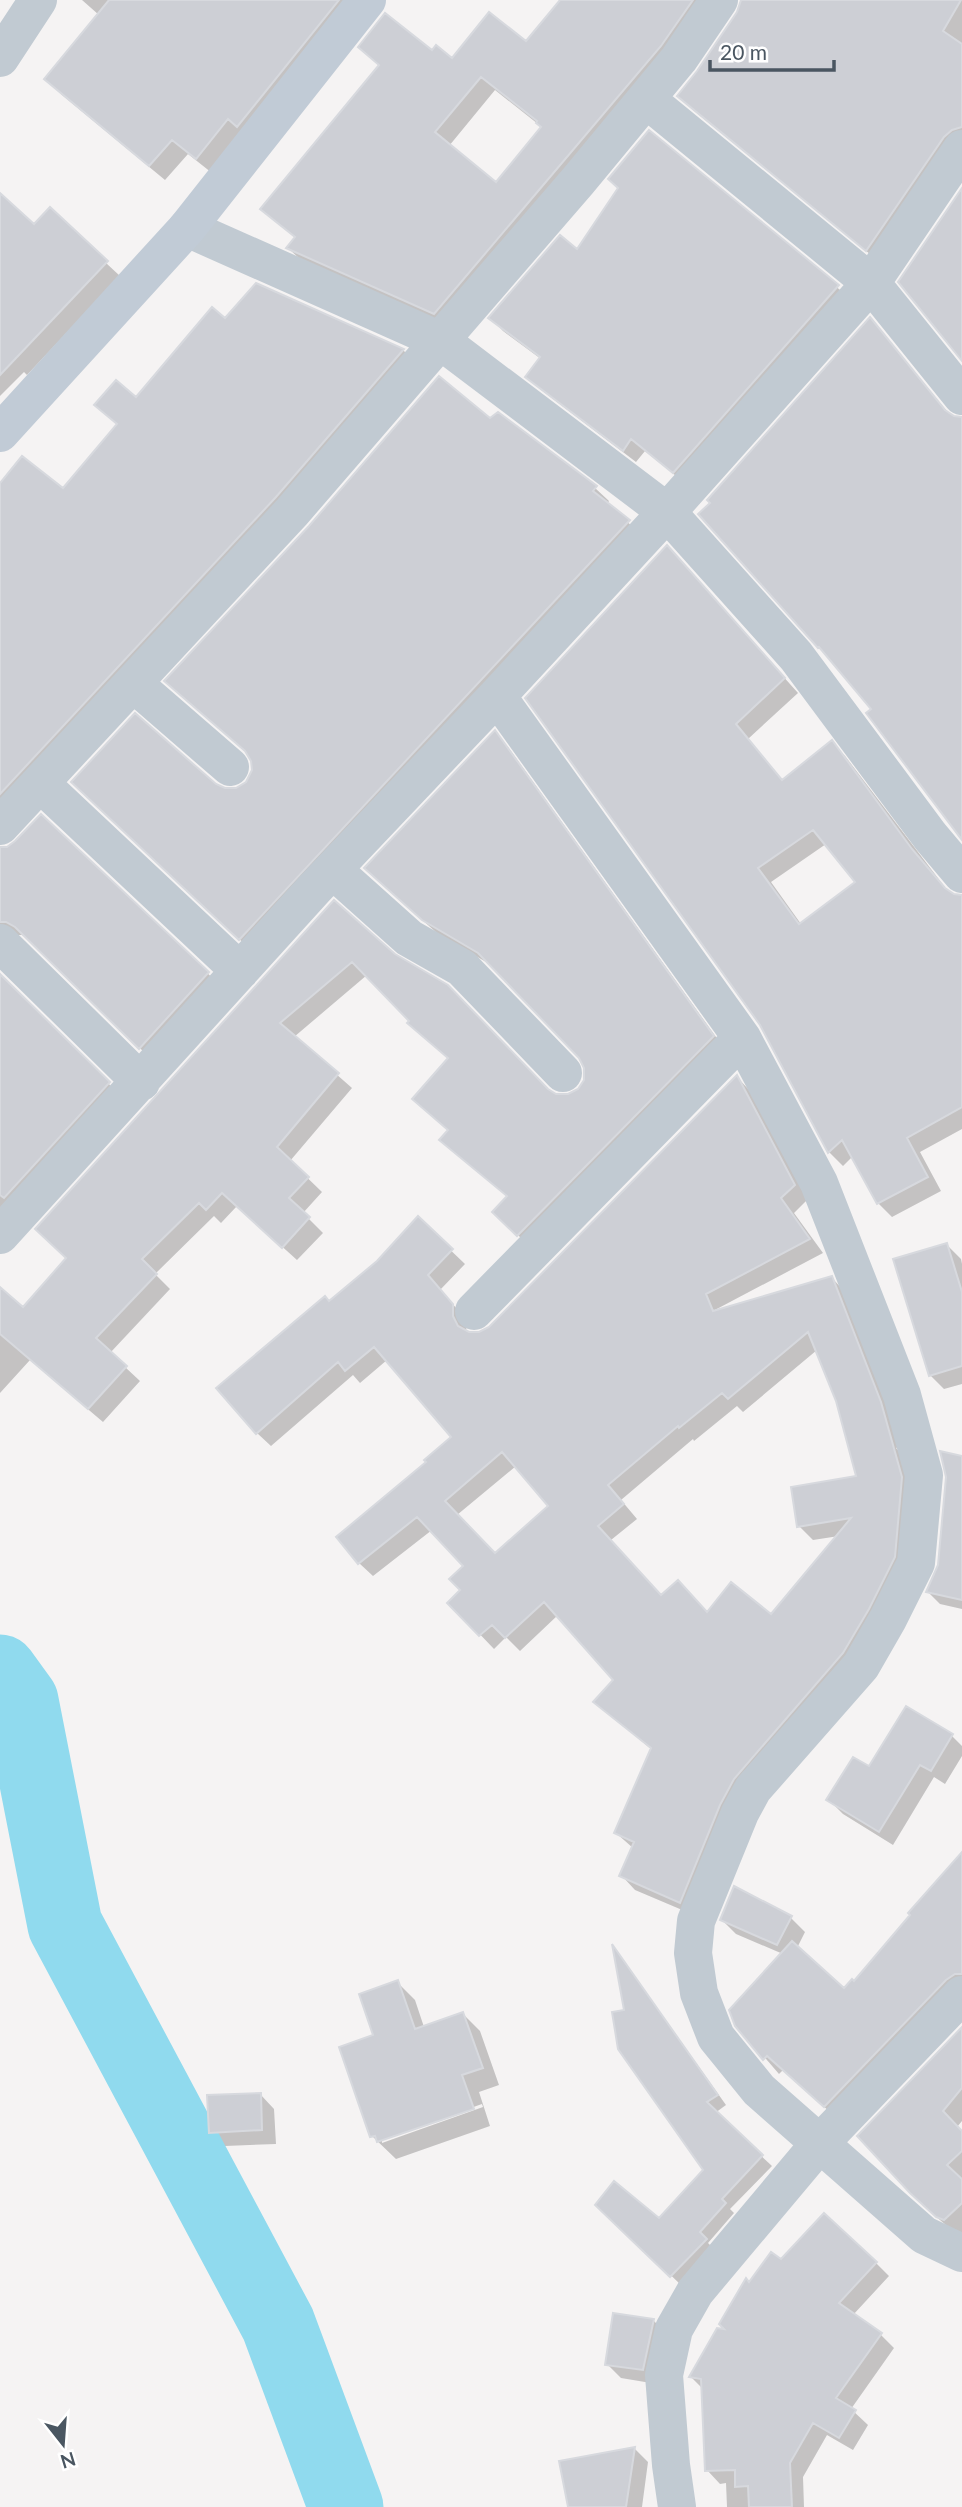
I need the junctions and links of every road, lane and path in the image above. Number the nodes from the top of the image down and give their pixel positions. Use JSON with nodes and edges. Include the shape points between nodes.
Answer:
{"nodes":[{"id":1,"x":38,"y":0,"type":"edge"},
{"id":2,"x":367,"y":0,"type":"edge"},
{"id":3,"x":719,"y":0,"type":"edge"},
{"id":4,"x":0,"y":58,"type":"edge"},
{"id":5,"x":646,"y":99,"type":"junction"},
{"id":6,"x":962,"y":149,"type":"edge"},
{"id":7,"x":187,"y":228,"type":"junction"},
{"id":8,"x":871,"y":283,"type":"junction"},
{"id":9,"x":441,"y":341,"type":"junction"},
{"id":10,"x":962,"y":396,"type":"edge"},
{"id":11,"x":0,"y":433,"type":"edge"},
{"id":12,"x":667,"y":512,"type":"junction"},
{"id":13,"x":133,"y":683,"type":"junction"},
{"id":14,"x":497,"y":696,"type":"junction"},
{"id":15,"x":230,"y":767,"type":"dead end"},
{"id":16,"x":40,"y":783,"type":"junction"},
{"id":17,"x":0,"y":826,"type":"edge"},
{"id":18,"x":333,"y":870,"type":"junction"},
{"id":19,"x":962,"y":874,"type":"edge"},
{"id":20,"x":0,"y":943,"type":"edge"},
{"id":21,"x":240,"y":971,"type":"junction"},
{"id":22,"x":742,"y":1038,"type":"junction"},
{"id":23,"x":563,"y":1073,"type":"dead end"},
{"id":24,"x":141,"y":1082,"type":"junction"},
{"id":25,"x":0,"y":1235,"type":"edge"},
{"id":26,"x":474,"y":1311,"type":"dead end"},
{"id":27,"x":962,"y":1995,"type":"edge"},
{"id":28,"x":820,"y":2143,"type":"junction"},
{"id":29,"x":962,"y":2253,"type":"edge"},
{"id":30,"x":677,"y":2507,"type":"edge"}],
"edges":[{"from":1,"to":4,"type":"street"},
{"from":2,"to":7,"type":"street"},
{"from":3,"to":5,"type":"street"},
{"from":5,"to":8,"type":"street"},
{"from":5,"to":9,"type":"street"},
{"from":6,"to":8,"type":"street"},
{"from":7,"to":9,"type":"street"},
{"from":7,"to":11,"type":"street"},
{"from":8,"to":10,"type":"street"},
{"from":8,"to":12,"type":"street"},
{"from":9,"to":12,"type":"street"},
{"from":9,"to":13,"type":"street","via":[[292,512]]},
{"from":12,"to":14,"type":"street"},
{"from":12,"to":19,"type":"street","via":[[796,656]]},
{"from":13,"to":15,"type":"street"},
{"from":13,"to":16,"type":"street"},
{"from":14,"to":18,"type":"street"},
{"from":14,"to":22,"type":"street"},
{"from":16,"to":17,"type":"street"},
{"from":16,"to":21,"type":"street"},
{"from":18,"to":21,"type":"street"},
{"from":18,"to":23,"type":"street","via":[[409,938],[462,968]]},
{"from":20,"to":24,"type":"street"},
{"from":21,"to":24,"type":"street"},
{"from":22,"to":26,"type":"street"},
{"from":22,"to":28,"type":"street","via":[[819,1183],[902,1395],[924,1475],[916,1563],[888,1619],[861,1666],[753,1789],[696,1921],[692,1953],[699,1993],[716,2037],[759,2090]]},
{"from":24,"to":25,"type":"street"},
{"from":27,"to":28,"type":"street"},
{"from":28,"to":29,"type":"street","via":[[924,2235]]},
{"from":28,"to":30,"type":"street","via":[[695,2292],[674,2329],[664,2375]]}]}
